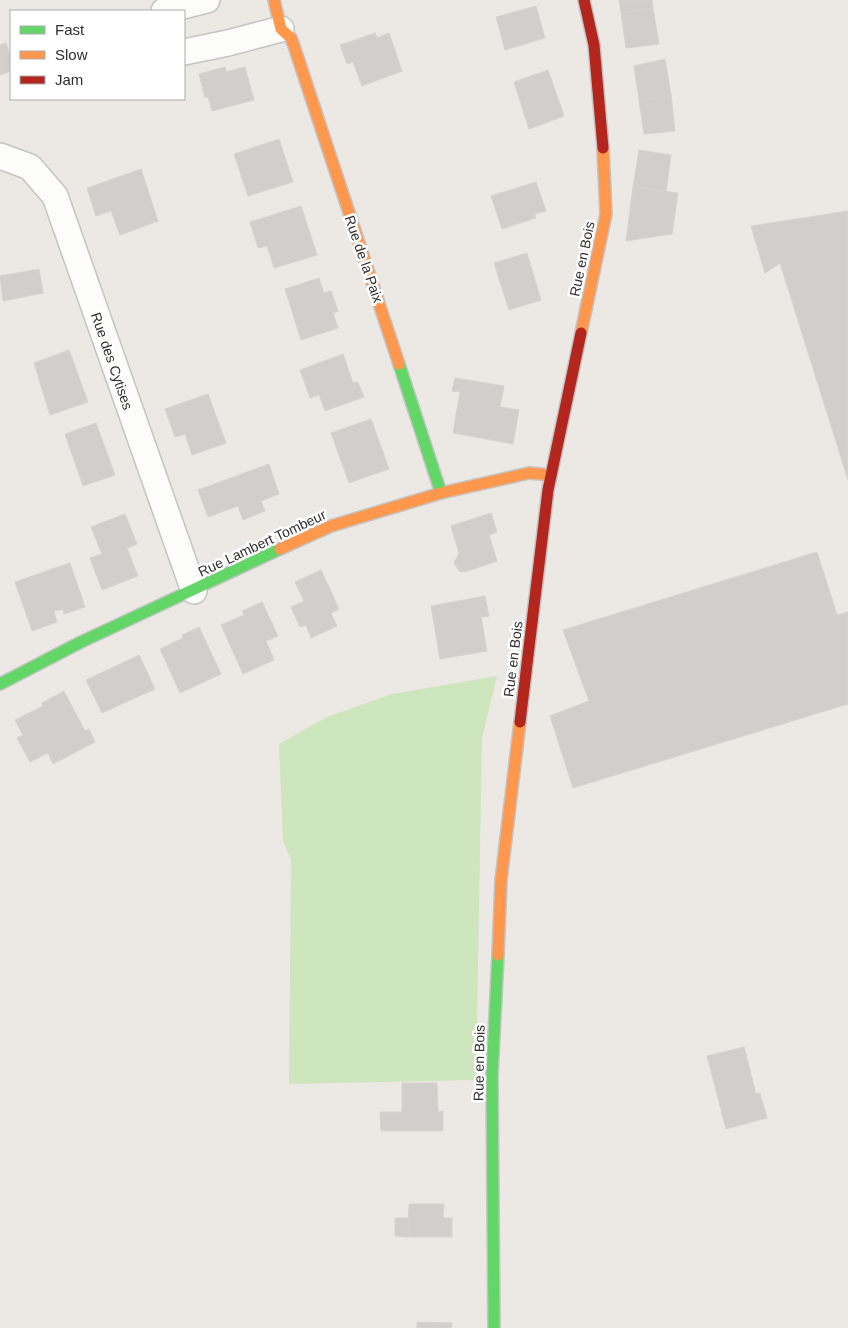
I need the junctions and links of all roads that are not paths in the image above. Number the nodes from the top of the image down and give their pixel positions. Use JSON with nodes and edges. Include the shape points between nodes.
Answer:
{"nodes":[{"id":1,"x":207,"y":0,"type":"edge"},
{"id":2,"x":274,"y":0,"type":"edge"},
{"id":3,"x":584,"y":0,"type":"edge"},
{"id":4,"x":168,"y":10,"type":"edge"},
{"id":5,"x":281,"y":29,"type":"junction"},
{"id":6,"x":185,"y":52,"type":"edge"},
{"id":7,"x":0,"y":156,"type":"edge"},
{"id":8,"x":551,"y":475,"type":"junction"},
{"id":9,"x":441,"y":493,"type":"junction"},
{"id":10,"x":194,"y":591,"type":"junction"},
{"id":11,"x":0,"y":684,"type":"edge"},
{"id":12,"x":494,"y":1328,"type":"edge"}],
"edges":[{"from":1,"to":4,"type":"street"},
{"from":2,"to":5,"type":"street","name":"Rue de la Paix"},
{"from":3,"to":8,"type":"street","name":"Rue en Bois","via":[[594,45],[600,102],[606,214]]},
{"from":5,"to":6,"type":"street"},
{"from":5,"to":9,"type":"street","name":"Rue de la Paix","via":[[294,46]]},
{"from":7,"to":10,"type":"street","name":"Rue des Cytises","via":[[30,167],[55,196]]},
{"from":8,"to":9,"type":"street","name":"Rue Lambert Tombeur","via":[[529,473]]},
{"from":8,"to":12,"type":"street","name":"Rue en Bois","via":[[501,880],[492,1076]]},
{"from":9,"to":10,"type":"street","name":"Rue Lambert Tombeur","via":[[331,526]]},
{"from":10,"to":11,"type":"street","name":"Rue Lambert Tombeur"}]}
